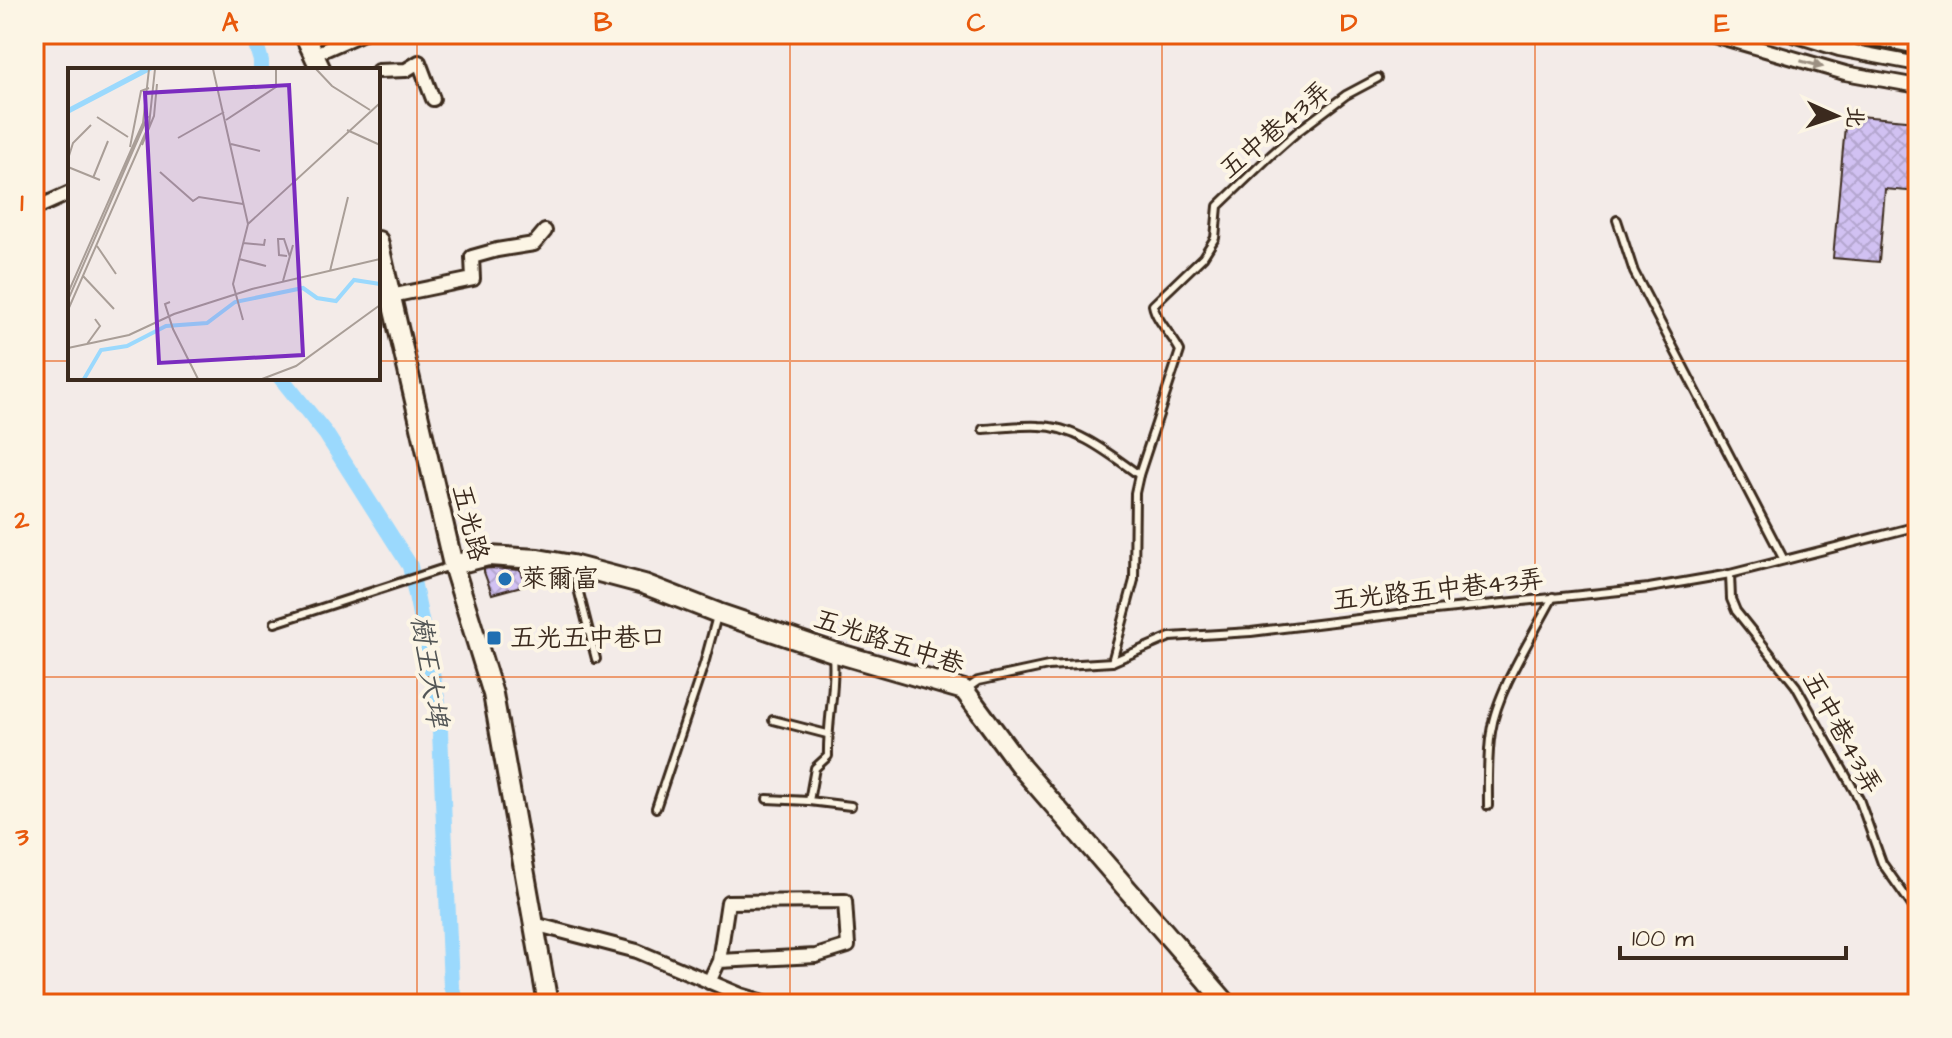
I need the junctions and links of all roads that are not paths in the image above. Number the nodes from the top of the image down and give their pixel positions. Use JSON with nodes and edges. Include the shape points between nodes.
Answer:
{"nodes":[{"id":1,"x":304,"y":34,"type":"edge"},
{"id":2,"x":361,"y":34,"type":"edge"},
{"id":3,"x":1710,"y":34,"type":"edge"},
{"id":4,"x":1790,"y":34,"type":"edge"},
{"id":5,"x":1867,"y":34,"type":"edge"},
{"id":6,"x":1918,"y":44,"type":"edge"},
{"id":7,"x":317,"y":62,"type":"edge"},
{"id":8,"x":1918,"y":64,"type":"edge"},
{"id":9,"x":380,"y":71,"type":"edge"},
{"id":10,"x":1378,"y":78,"type":"dead end"},
{"id":11,"x":1918,"y":86,"type":"edge"},
{"id":12,"x":433,"y":99,"type":"dead end"},
{"id":13,"x":68,"y":194,"type":"edge"},
{"id":14,"x":34,"y":209,"type":"edge"},
{"id":15,"x":1617,"y":220,"type":"dead end"},
{"id":16,"x":545,"y":231,"type":"dead end"},
{"id":17,"x":382,"y":276,"type":"edge"},
{"id":18,"x":391,"y":296,"type":"junction"},
{"id":19,"x":983,"y":429,"type":"dead end"},
{"id":20,"x":1139,"y":475,"type":"junction"},
{"id":21,"x":1918,"y":526,"type":"edge"},
{"id":22,"x":1784,"y":560,"type":"junction"},
{"id":23,"x":453,"y":565,"type":"junction"},
{"id":24,"x":572,"y":565,"type":"junction"},
{"id":25,"x":1730,"y":574,"type":"junction"},
{"id":26,"x":1553,"y":597,"type":"junction"},
{"id":27,"x":718,"y":613,"type":"junction"},
{"id":28,"x":275,"y":623,"type":"dead end"},
{"id":29,"x":833,"y":652,"type":"junction"},
{"id":30,"x":596,"y":659,"type":"dead end"},
{"id":31,"x":1112,"y":662,"type":"junction"},
{"id":32,"x":964,"y":690,"type":"junction"},
{"id":33,"x":773,"y":720,"type":"dead end"},
{"id":34,"x":827,"y":734,"type":"junction"},
{"id":35,"x":767,"y":799,"type":"dead end"},
{"id":36,"x":809,"y":801,"type":"junction"},
{"id":37,"x":851,"y":806,"type":"dead end"},
{"id":38,"x":1488,"y":806,"type":"dead end"},
{"id":39,"x":656,"y":808,"type":"dead end"},
{"id":40,"x":1918,"y":914,"type":"edge"},
{"id":41,"x":534,"y":924,"type":"junction"},
{"id":42,"x":719,"y":961,"type":"junction"},
{"id":43,"x":709,"y":982,"type":"junction"},
{"id":44,"x":548,"y":1004,"type":"edge"},
{"id":45,"x":771,"y":1004,"type":"edge"},
{"id":46,"x":1227,"y":1004,"type":"edge"}],
"edges":[{"from":1,"to":7,"type":"street"},
{"from":2,"to":7,"type":"street"},
{"from":3,"to":11,"type":"street","one_way":true,"via":[[1845,73]]},
{"from":4,"to":8,"type":"street"},
{"from":5,"to":6,"type":"street"},
{"from":9,"to":12,"type":"street","via":[[406,70],[419,62]]},
{"from":10,"to":20,"type":"lane","name":"五中巷43弄","via":[[1297,132],[1218,206],[1215,238],[1203,257],[1153,305],[1180,351]]},
{"from":13,"to":14,"type":"street"},
{"from":15,"to":22,"type":"lane","via":[[1634,272]]},
{"from":16,"to":18,"type":"street","via":[[534,244],[472,257],[473,279]]},
{"from":17,"to":18,"type":"street","name":"五光路"},
{"from":18,"to":23,"type":"street","name":"五光路"},
{"from":19,"to":20,"type":"lane","via":[[1062,430]]},
{"from":20,"to":31,"type":"lane","name":"五中巷43弄","via":[[1134,580]]},
{"from":21,"to":22,"type":"lane","name":"五光路五中巷43弄"},
{"from":22,"to":25,"type":"lane","name":"五光路五中巷43弄"},
{"from":23,"to":24,"type":"street","name":"五光路五中巷","via":[[488,556]]},
{"from":23,"to":28,"type":"lane"},
{"from":23,"to":41,"type":"street","name":"五光路","via":[[493,694]]},
{"from":24,"to":27,"type":"street","name":"五光路五中巷","via":[[644,584]]},
{"from":24,"to":30,"type":"lane"},
{"from":25,"to":26,"type":"lane","name":"五光路五中巷43弄"},
{"from":25,"to":40,"type":"lane","name":"五中巷43弄","via":[[1736,611],[1796,686],[1859,799],[1882,863]]},
{"from":26,"to":31,"type":"lane","name":"五光路五中巷43弄","via":[[1170,637]]},
{"from":26,"to":38,"type":"lane","via":[[1497,709],[1491,730]]},
{"from":27,"to":29,"type":"street","name":"五光路五中巷"},
{"from":27,"to":39,"type":"lane"},
{"from":29,"to":32,"type":"street","name":"五光路五中巷"},
{"from":29,"to":34,"type":"lane"},
{"from":31,"to":32,"type":"lane","name":"五光路五中巷43弄","via":[[1048,666],[978,681]]},
{"from":32,"to":46,"type":"street","name":"五光路五中巷","via":[[1021,767]]},
{"from":33,"to":34,"type":"lane"},
{"from":34,"to":36,"type":"lane","via":[[828,756],[815,768]]},
{"from":35,"to":36,"type":"lane"},
{"from":36,"to":37,"type":"lane"},
{"from":41,"to":43,"type":"street","via":[[637,951]]},
{"from":41,"to":44,"type":"street","name":"五光路"},
{"from":42,"to":42,"type":"street","via":[[816,956],[848,946],[845,901],[728,902]]},
{"from":42,"to":43,"type":"street"},
{"from":43,"to":45,"type":"street"}]}
